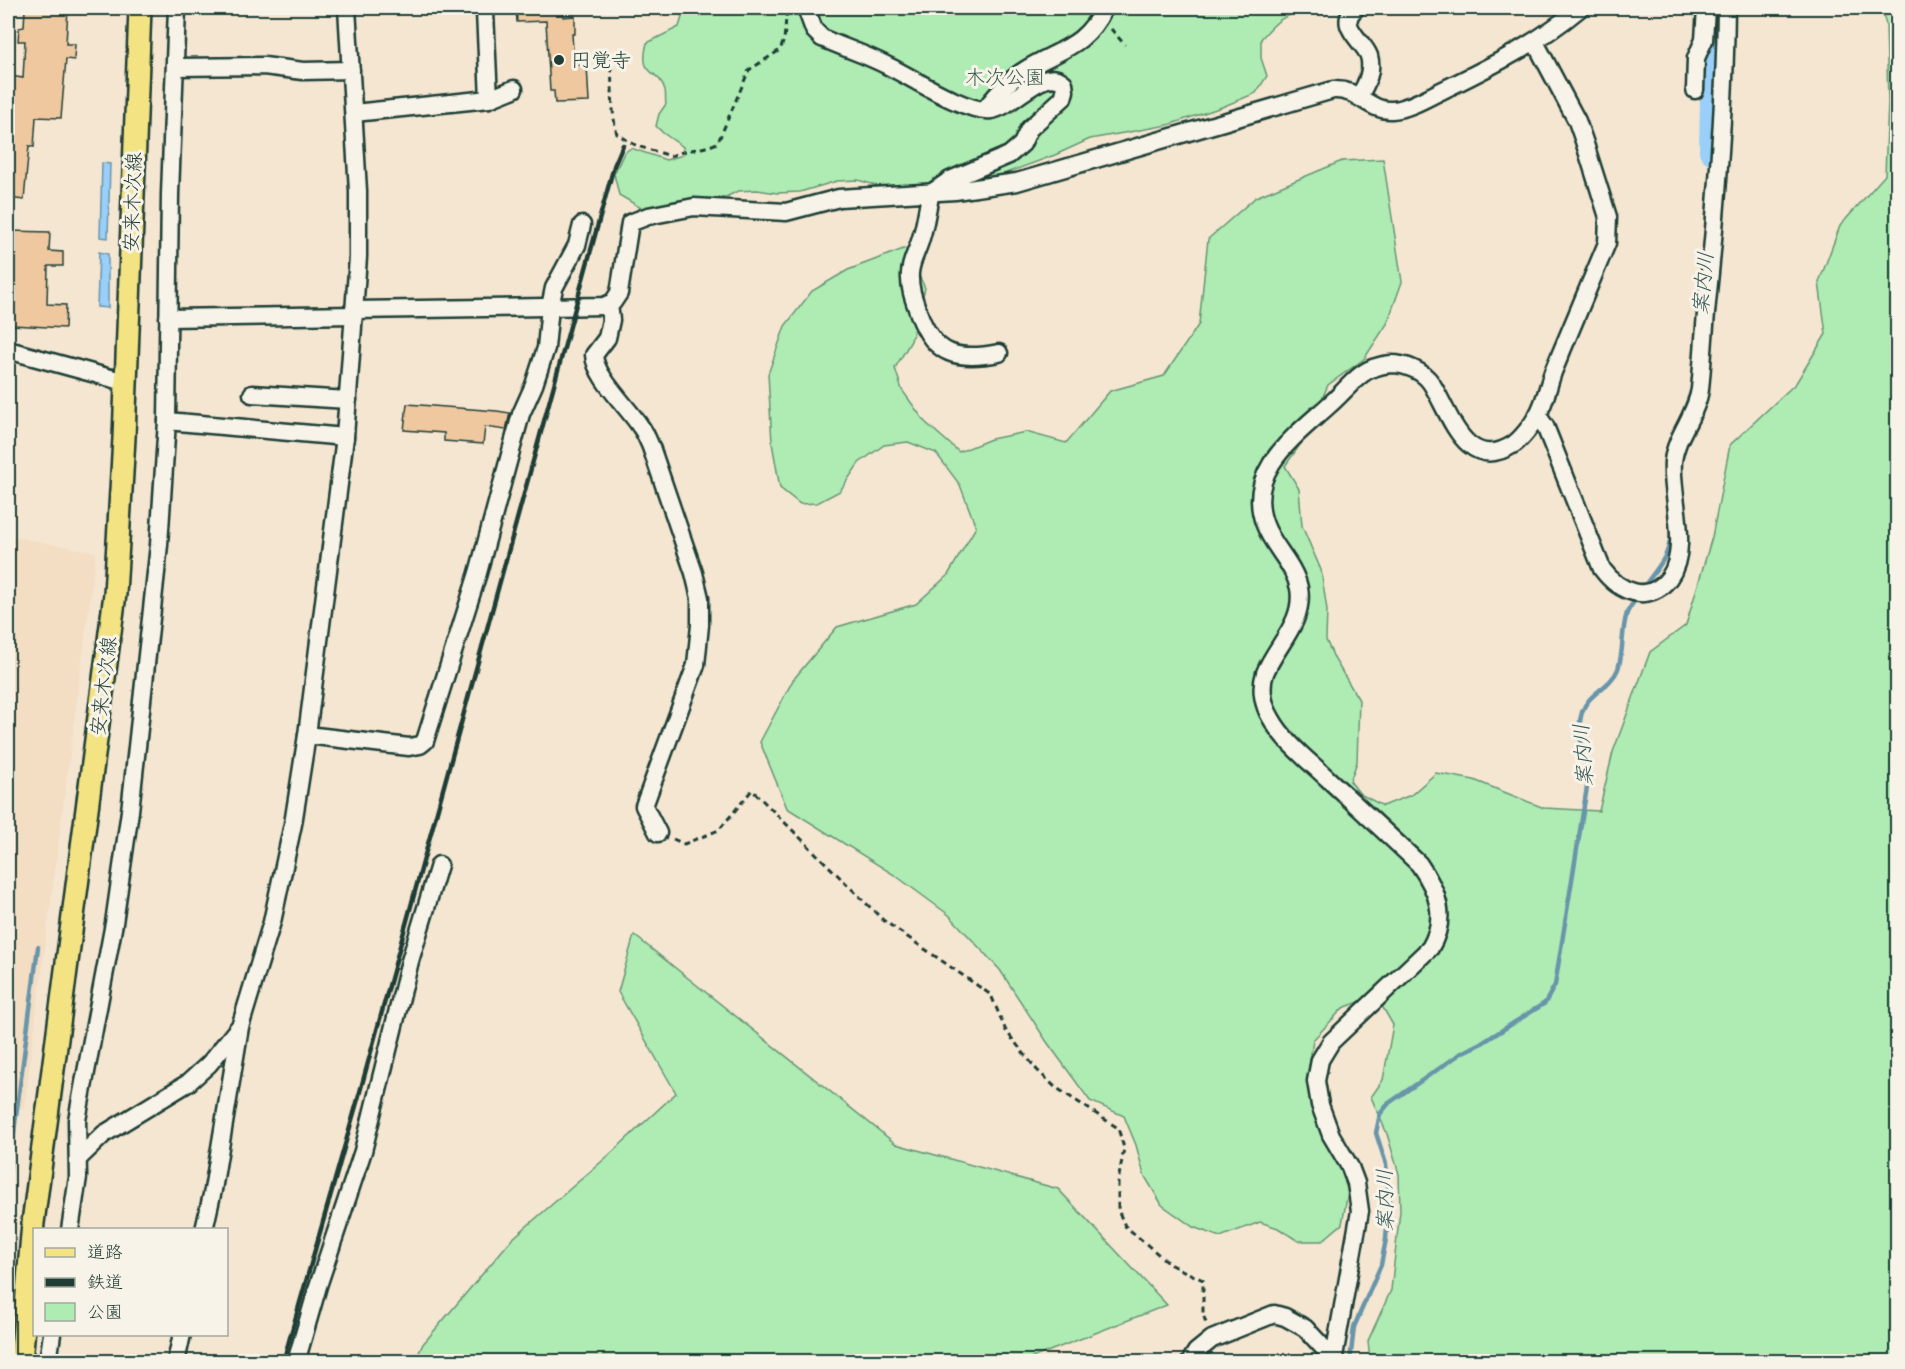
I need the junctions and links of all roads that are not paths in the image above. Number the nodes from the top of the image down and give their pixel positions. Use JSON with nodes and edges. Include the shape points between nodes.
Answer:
{"nodes":[{"id":1,"x":140,"y":8,"type":"edge"},
{"id":2,"x":177,"y":8,"type":"edge"},
{"id":3,"x":347,"y":8,"type":"edge"},
{"id":4,"x":487,"y":8,"type":"edge"},
{"id":5,"x":806,"y":8,"type":"edge"},
{"id":6,"x":1356,"y":8,"type":"edge"},
{"id":7,"x":1580,"y":8,"type":"edge"},
{"id":8,"x":1706,"y":8,"type":"edge"},
{"id":9,"x":1726,"y":8,"type":"edge"},
{"id":10,"x":1102,"y":12,"type":"edge"},
{"id":11,"x":1535,"y":42,"type":"junction"},
{"id":12,"x":176,"y":67,"type":"junction"},
{"id":13,"x":351,"y":70,"type":"junction"},
{"id":14,"x":514,"y":89,"type":"dead end"},
{"id":15,"x":1695,"y":90,"type":"dead end"},
{"id":16,"x":1359,"y":95,"type":"junction"},
{"id":17,"x":489,"y":99,"type":"junction"},
{"id":18,"x":985,"y":109,"type":"junction"},
{"id":19,"x":354,"y":113,"type":"junction"},
{"id":20,"x":931,"y":192,"type":"junction"},
{"id":21,"x":582,"y":225,"type":"dead end"},
{"id":22,"x":609,"y":305,"type":"junction"},
{"id":23,"x":550,"y":307,"type":"junction"},
{"id":24,"x":355,"y":313,"type":"junction"},
{"id":25,"x":168,"y":318,"type":"junction"},
{"id":26,"x":8,"y":350,"type":"edge"},
{"id":27,"x":999,"y":353,"type":"dead end"},
{"id":28,"x":125,"y":382,"type":"junction"},
{"id":29,"x":252,"y":394,"type":"dead end"},
{"id":30,"x":348,"y":400,"type":"junction"},
{"id":31,"x":1538,"y":416,"type":"junction"},
{"id":32,"x":167,"y":421,"type":"junction"},
{"id":33,"x":345,"y":437,"type":"junction"},
{"id":34,"x":307,"y":735,"type":"junction"},
{"id":35,"x":658,"y":832,"type":"road end"},
{"id":36,"x":440,"y":865,"type":"dead end"},
{"id":37,"x":240,"y":1027,"type":"junction"},
{"id":38,"x":79,"y":1158,"type":"junction"},
{"id":39,"x":70,"y":1228,"type":"edge"},
{"id":40,"x":204,"y":1228,"type":"edge"},
{"id":41,"x":52,"y":1336,"type":"edge"},
{"id":42,"x":182,"y":1336,"type":"edge"},
{"id":43,"x":1333,"y":1359,"type":"edge"},
{"id":44,"x":21,"y":1362,"type":"edge"},
{"id":45,"x":48,"y":1362,"type":"edge"},
{"id":46,"x":176,"y":1362,"type":"edge"},
{"id":47,"x":296,"y":1362,"type":"edge"},
{"id":48,"x":1190,"y":1362,"type":"edge"}],
"edges":[{"from":1,"to":28,"type":"main road","name":"安来木次線"},
{"from":2,"to":12,"type":"street"},
{"from":3,"to":13,"type":"street"},
{"from":4,"to":17,"type":"street"},
{"from":5,"to":18,"type":"street","via":[[814,30],[822,38],[889,66],[934,92]]},
{"from":6,"to":16,"type":"street","via":[[1349,15],[1349,23],[1354,37],[1369,55],[1369,76]]},
{"from":7,"to":11,"type":"street"},
{"from":8,"to":15,"type":"street","via":[[1704,40],[1696,58]]},
{"from":9,"to":31,"type":"street","via":[[1719,178],[1699,393],[1673,461],[1678,556],[1662,586],[1650,593],[1630,592],[1614,583],[1602,569]]},
{"from":10,"to":18,"type":"street","via":[[1091,29],[1071,47],[1022,72]]},
{"from":11,"to":16,"type":"street","via":[[1506,60],[1394,110],[1380,109]]},
{"from":11,"to":31,"type":"street","via":[[1577,121],[1609,229],[1607,243]]},
{"from":12,"to":13,"type":"street"},
{"from":12,"to":25,"type":"street"},
{"from":13,"to":19,"type":"street"},
{"from":14,"to":17,"type":"street"},
{"from":16,"to":20,"type":"street","via":[[1333,90],[1017,182]]},
{"from":17,"to":19,"type":"street"},
{"from":18,"to":20,"type":"street","via":[[1002,106],[1050,78],[1061,80],[1065,87],[1060,102],[1029,129],[1022,144],[1010,155]]},
{"from":19,"to":24,"type":"street","via":[[358,246]]},
{"from":20,"to":22,"type":"street","via":[[839,198],[786,212],[694,207],[635,220],[628,228],[619,292]]},
{"from":20,"to":27,"type":"street","via":[[910,271],[911,292],[925,331],[934,342],[957,355]]},
{"from":21,"to":23,"type":"street","via":[[577,245],[558,278]]},
{"from":22,"to":23,"type":"street"},
{"from":22,"to":35,"type":"street","via":[[608,338],[594,360],[651,447],[700,598],[696,665],[644,806]]},
{"from":23,"to":24,"type":"street"},
{"from":23,"to":34,"type":"street","via":[[546,348],[521,414],[478,573],[425,741],[409,747]]},
{"from":24,"to":25,"type":"street"},
{"from":24,"to":30,"type":"street"},
{"from":25,"to":32,"type":"street"},
{"from":26,"to":28,"type":"street"},
{"from":28,"to":44,"type":"main road","name":"安来木次線","via":[[115,594],[33,1223]]},
{"from":29,"to":30,"type":"street"},
{"from":30,"to":33,"type":"street"},
{"from":31,"to":43,"type":"street","via":[[1513,444],[1479,450],[1462,438],[1431,382],[1420,372],[1397,364],[1382,365],[1363,373],[1292,439],[1270,464],[1261,483],[1264,524],[1299,586],[1300,600],[1289,633],[1266,673],[1263,687],[1269,716],[1298,750],[1419,864],[1430,879],[1439,908],[1438,935],[1430,948],[1331,1042],[1320,1060],[1316,1081],[1320,1105],[1331,1135],[1350,1167],[1360,1211]]},
{"from":32,"to":33,"type":"street"},
{"from":32,"to":38,"type":"street","via":[[159,545],[130,811],[78,1120]]},
{"from":33,"to":34,"type":"street"},
{"from":34,"to":37,"type":"street","via":[[272,922]]},
{"from":36,"to":47,"type":"street","via":[[407,971],[363,1151]]},
{"from":37,"to":38,"type":"street","via":[[188,1083],[104,1134]]},
{"from":37,"to":40,"type":"street"},
{"from":38,"to":39,"type":"street"},
{"from":41,"to":45,"type":"street"},
{"from":42,"to":46,"type":"street"},
{"from":43,"to":48,"type":"street","via":[[1305,1329],[1274,1314],[1212,1339]]}]}
